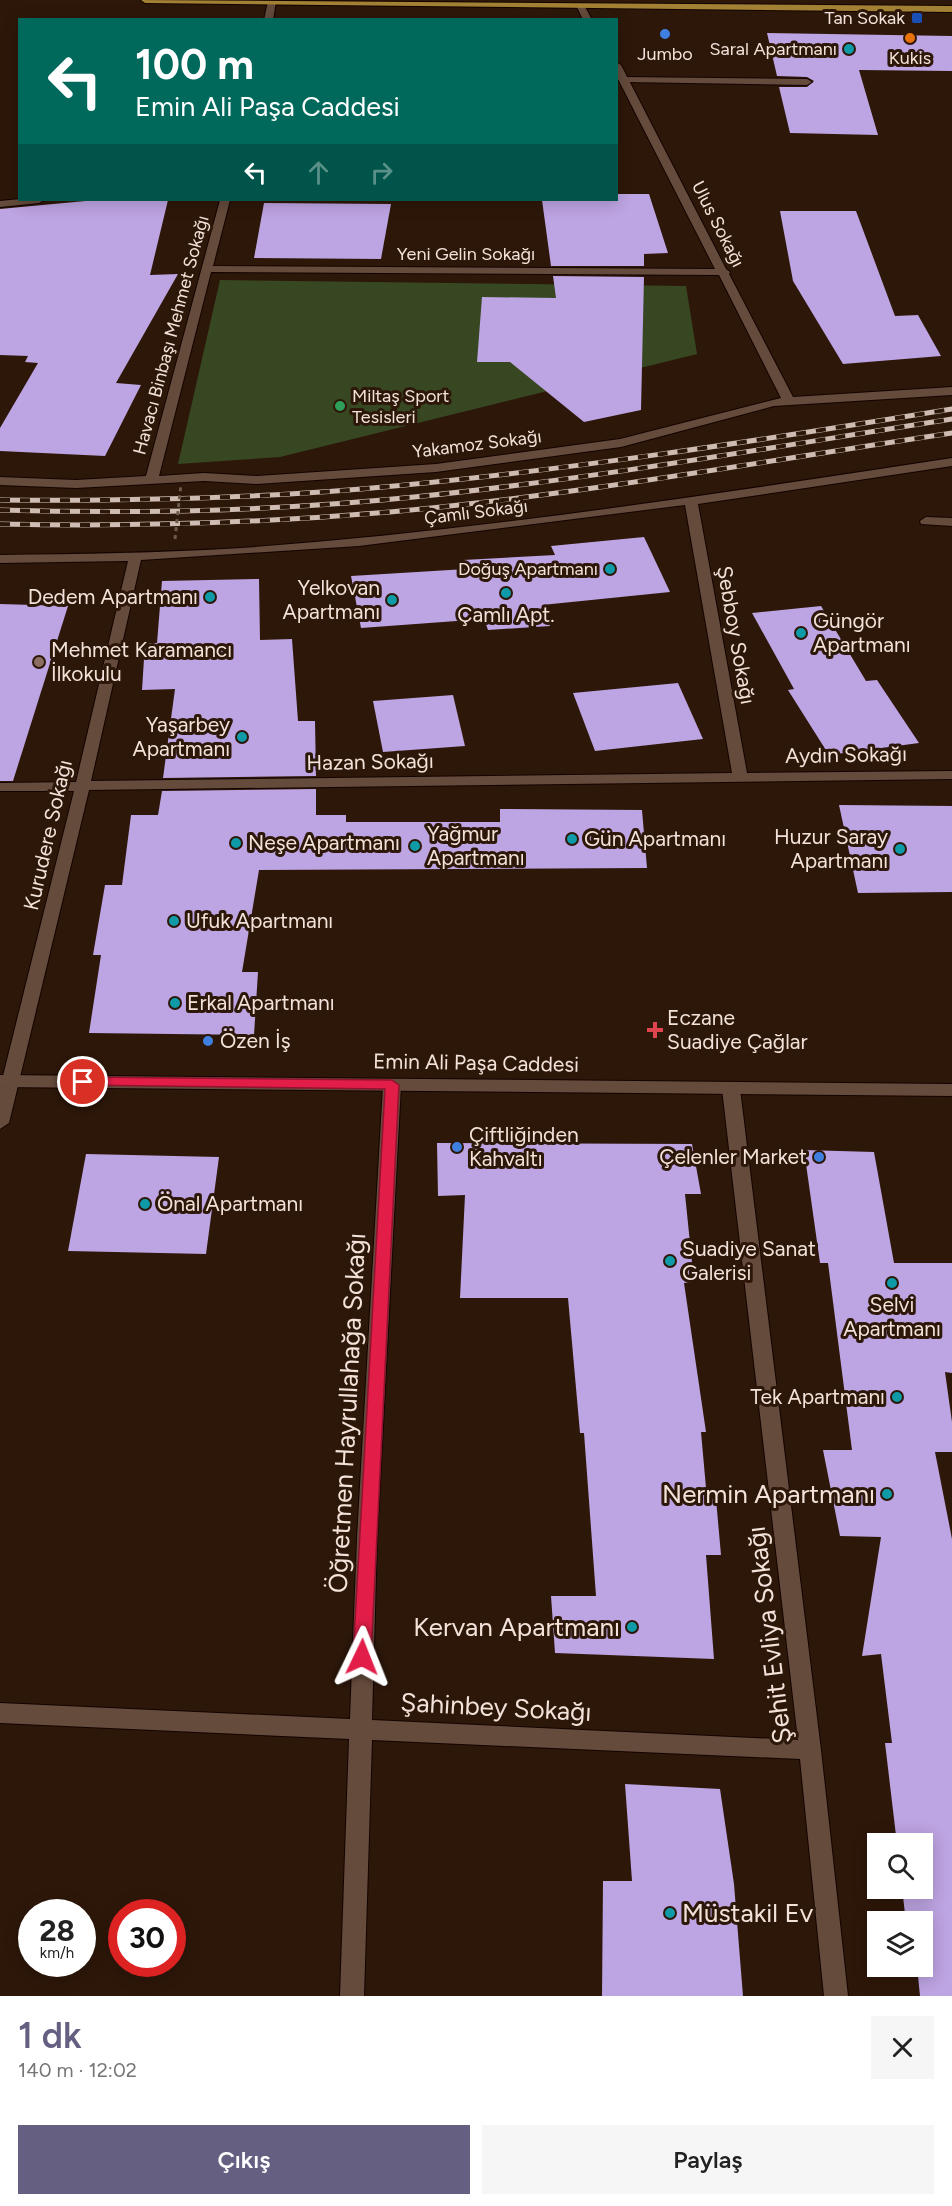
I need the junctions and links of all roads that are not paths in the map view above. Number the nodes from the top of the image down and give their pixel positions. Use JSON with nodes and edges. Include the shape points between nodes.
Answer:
{"nodes":[{"id":1,"x":145,"y":0,"type":"edge"},
{"id":2,"x":253,"y":1,"type":"edge"},
{"id":3,"x":272,"y":2,"type":"junction"},
{"id":4,"x":653,"y":4,"type":"edge"},
{"id":5,"x":581,"y":7,"type":"junction"},
{"id":6,"x":952,"y":9,"type":"edge"},
{"id":7,"x":268,"y":18,"type":"edge"},
{"id":8,"x":587,"y":18,"type":"edge"},
{"id":9,"x":623,"y":82,"type":"edge"},
{"id":10,"x":807,"y":82,"type":"dead end"},
{"id":11,"x":29,"y":201,"type":"edge"},
{"id":12,"x":225,"y":201,"type":"edge"},
{"id":13,"x":0,"y":204,"type":"edge"},
{"id":14,"x":207,"y":268,"type":"junction"},
{"id":15,"x":725,"y":272,"type":"junction"},
{"id":16,"x":952,"y":390,"type":"edge"},
{"id":17,"x":788,"y":400,"type":"junction"},
{"id":18,"x":952,"y":462,"type":"edge"},
{"id":19,"x":152,"y":479,"type":"junction"},
{"id":20,"x":0,"y":481,"type":"edge"},
{"id":21,"x":691,"y":501,"type":"junction"},
{"id":22,"x":926,"y":521,"type":"dead end"},
{"id":23,"x":952,"y":522,"type":"edge"},
{"id":24,"x":135,"y":557,"type":"junction"},
{"id":25,"x":0,"y":559,"type":"edge"},
{"id":26,"x":952,"y":776,"type":"edge"},
{"id":27,"x":740,"y":777,"type":"junction"},
{"id":28,"x":0,"y":787,"type":"edge"},
{"id":29,"x":82,"y":788,"type":"junction"},
{"id":30,"x":6,"y":1081,"type":"edge"},
{"id":31,"x":392,"y":1085,"type":"junction"},
{"id":32,"x":731,"y":1089,"type":"junction"},
{"id":33,"x":952,"y":1090,"type":"edge"},
{"id":34,"x":0,"y":1123,"type":"edge"},
{"id":35,"x":0,"y":1713,"type":"edge"},
{"id":36,"x":359,"y":1729,"type":"junction"},
{"id":37,"x":810,"y":1750,"type":"junction"},
{"id":38,"x":352,"y":1996,"type":"edge"},
{"id":39,"x":836,"y":1996,"type":"edge"}],
"edges":[{"from":1,"to":2,"type":"main road"},
{"from":2,"to":3,"type":"main road"},
{"from":3,"to":5,"type":"main road"},
{"from":3,"to":7,"type":"street"},
{"from":4,"to":5,"type":"main road"},
{"from":4,"to":6,"type":"main road"},
{"from":5,"to":8,"type":"street"},
{"from":9,"to":10,"type":"street"},
{"from":9,"to":15,"type":"street","name":"Ulus Sokağı"},
{"from":11,"to":13,"type":"street"},
{"from":12,"to":14,"type":"street","name":"Havacı Binbaşı Mehmet Sokağı"},
{"from":14,"to":15,"type":"street","name":"Yeni Gelin Sokağı"},
{"from":14,"to":19,"type":"street","name":"Havacı Binbaşı Mehmet Sokağı"},
{"from":15,"to":17,"type":"street","name":"Ulus Sokağı"},
{"from":16,"to":17,"type":"street","name":"Yakamoz Sokağı"},
{"from":17,"to":19,"type":"street","name":"Yakamoz Sokağı","via":[[746,407],[621,443],[472,464],[257,480]]},
{"from":18,"to":21,"type":"street","name":"Çamlı Sokağı"},
{"from":19,"to":20,"type":"street","name":"Yakamoz Sokağı","via":[[76,484]]},
{"from":21,"to":24,"type":"street","name":"Çamlı Sokağı","via":[[395,540]]},
{"from":21,"to":27,"type":"street","name":"Şebboy Sokağı"},
{"from":22,"to":23,"type":"street"},
{"from":24,"to":25,"type":"street","name":"Çamlı Sokağı"},
{"from":24,"to":29,"type":"street","name":"Kurudere Sokağı"},
{"from":26,"to":27,"type":"street","name":"Aydın Sokağı"},
{"from":27,"to":29,"type":"street","name":"Hazan Sokağı"},
{"from":28,"to":29,"type":"street","name":"Hazan Sokağı"},
{"from":29,"to":30,"type":"street","name":"Kurudere Sokağı"},
{"from":30,"to":31,"type":"street","name":"Emin Ali Paşa Caddesi"},
{"from":30,"to":34,"type":"street","name":"Kurudere Sokağı"},
{"from":31,"to":32,"type":"street","name":"Emin Ali Paşa Caddesi"},
{"from":31,"to":36,"type":"street","name":"Öğretmen Hayrullahağa Sokağı"},
{"from":32,"to":33,"type":"street","name":"Emin Ali Paşa Caddesi"},
{"from":32,"to":37,"type":"street","name":"Şehit Evliya Sokağı"},
{"from":35,"to":36,"type":"street","name":"Şahinbey Sokağı"},
{"from":36,"to":37,"type":"street","name":"Şahinbey Sokağı"},
{"from":36,"to":38,"type":"street","name":"Öğretmen Hayrullahağa Sokağı"},
{"from":37,"to":39,"type":"street","name":"Şehit Evliya Sokağı"}]}
